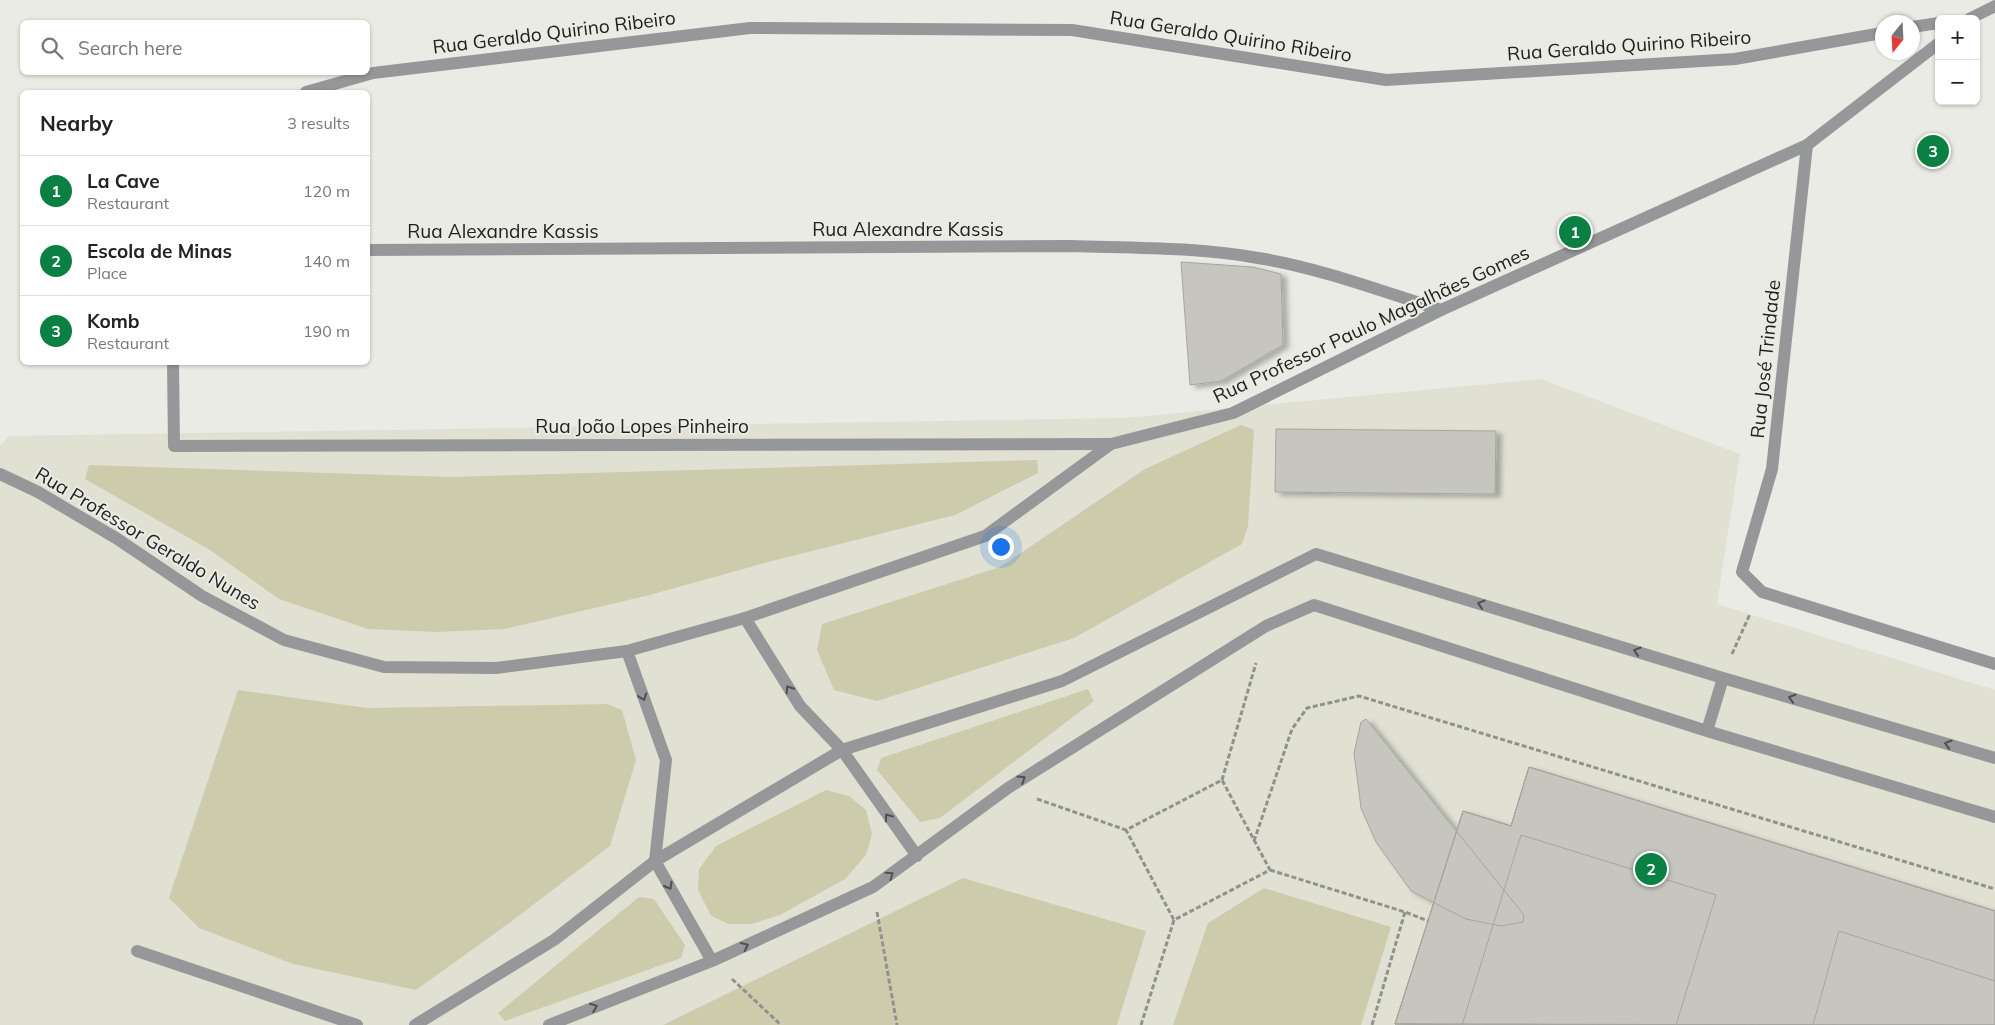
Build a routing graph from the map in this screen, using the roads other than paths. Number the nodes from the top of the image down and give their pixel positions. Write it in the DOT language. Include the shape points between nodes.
graph roads {
  1 [pos="1995,6"];
  2 [pos="1974,15"];
  3 [pos="1935,24"];
  4 [pos="1920,26"];
  5 [pos="1875,34"];
  6 [pos="1935,45"];
  7 [pos="370,74"];
  8 [pos="365,75"];
  9 [pos="313,90"];
  10 [pos="1807,145"];
  11 [pos="370,250"];
  12 [pos="1441,310"];
  13 [pos="173,365"];
  14 [pos="1111,444"];
  15 [pos="0,474"];
  16 [pos="745,618"];
  17 [pos="627,651"];
  18 [pos="1995,664"];
  19 [pos="1722,678"];
  20 [pos="1706,731"];
  21 [pos="842,750"];
  22 [pos="1995,758"];
  23 [pos="1995,817"];
  24 [pos="916,856"];
  25 [pos="655,861"];
  26 [pos="137,951"];
  27 [pos="712,961"];
  28 [pos="357,1025"];
  29 [pos="415,1025"];
  30 [pos="549,1025"];
  1 -- 2 [label="street"];
  3 -- 4 [label="street"];
  5 -- 7 [label="street, Rua Geraldo Quirino Ribeiro" via="1735,59 1386,80 1072,30 750,28"];
  6 -- 10 [label="street, Rua Professor Paulo Magalhães Gomes"];
  8 -- 9 [label="street, Rua Geraldo Quirino Ribeiro"];
  10 -- 12 [label="street, Rua Professor Paulo Magalhães Gomes"];
  10 -- 18 [label="street, Rua José Trindade" via="1772,469 1742,572 1762,592"];
  11 -- 12 [label="street, Rua Alexandre Kassis" via="1071,246 1179,249 1258,258 1327,273"];
  12 -- 14 [label="street, Rua Professor Paulo Magalhães Gomes" via="1233,413"];
  13 -- 14 [label="street, Rua João Lopes Pinheiro" via="174,446"];
  14 -- 16 [label="street, Rua Professor Paulo Magalhães Gomes" via="985,536"];
  15 -- 17 [label="street, Rua Professor Geraldo Nunes" via="38,492 116,538 202,596 284,640 384,667 496,668"];
  16 -- 17 [label="street, Rua Professor Geraldo Nunes"];
  21 -- 16 [label="street, one-way" via="800,706"];
  17 -- 25 [label="street, one-way" via="666,760"];
  19 -- 20 [label="street"];
  19 -- 21 [label="street, one-way" via="1316,554 1062,681"];
  22 -- 19 [label="street, one-way"];
  20 -- 23 [label="street"];
  24 -- 20 [label="street, one-way" via="1008,788 1266,626 1314,605"];
  24 -- 21 [label="street, one-way"];
  21 -- 25 [label="street"];
  27 -- 24 [label="street, one-way" via="873,887"];
  25 -- 27 [label="street, one-way"];
  25 -- 29 [label="street" via="554,940"];
  26 -- 28 [label="street"];
  30 -- 27 [label="street, one-way"];
}
